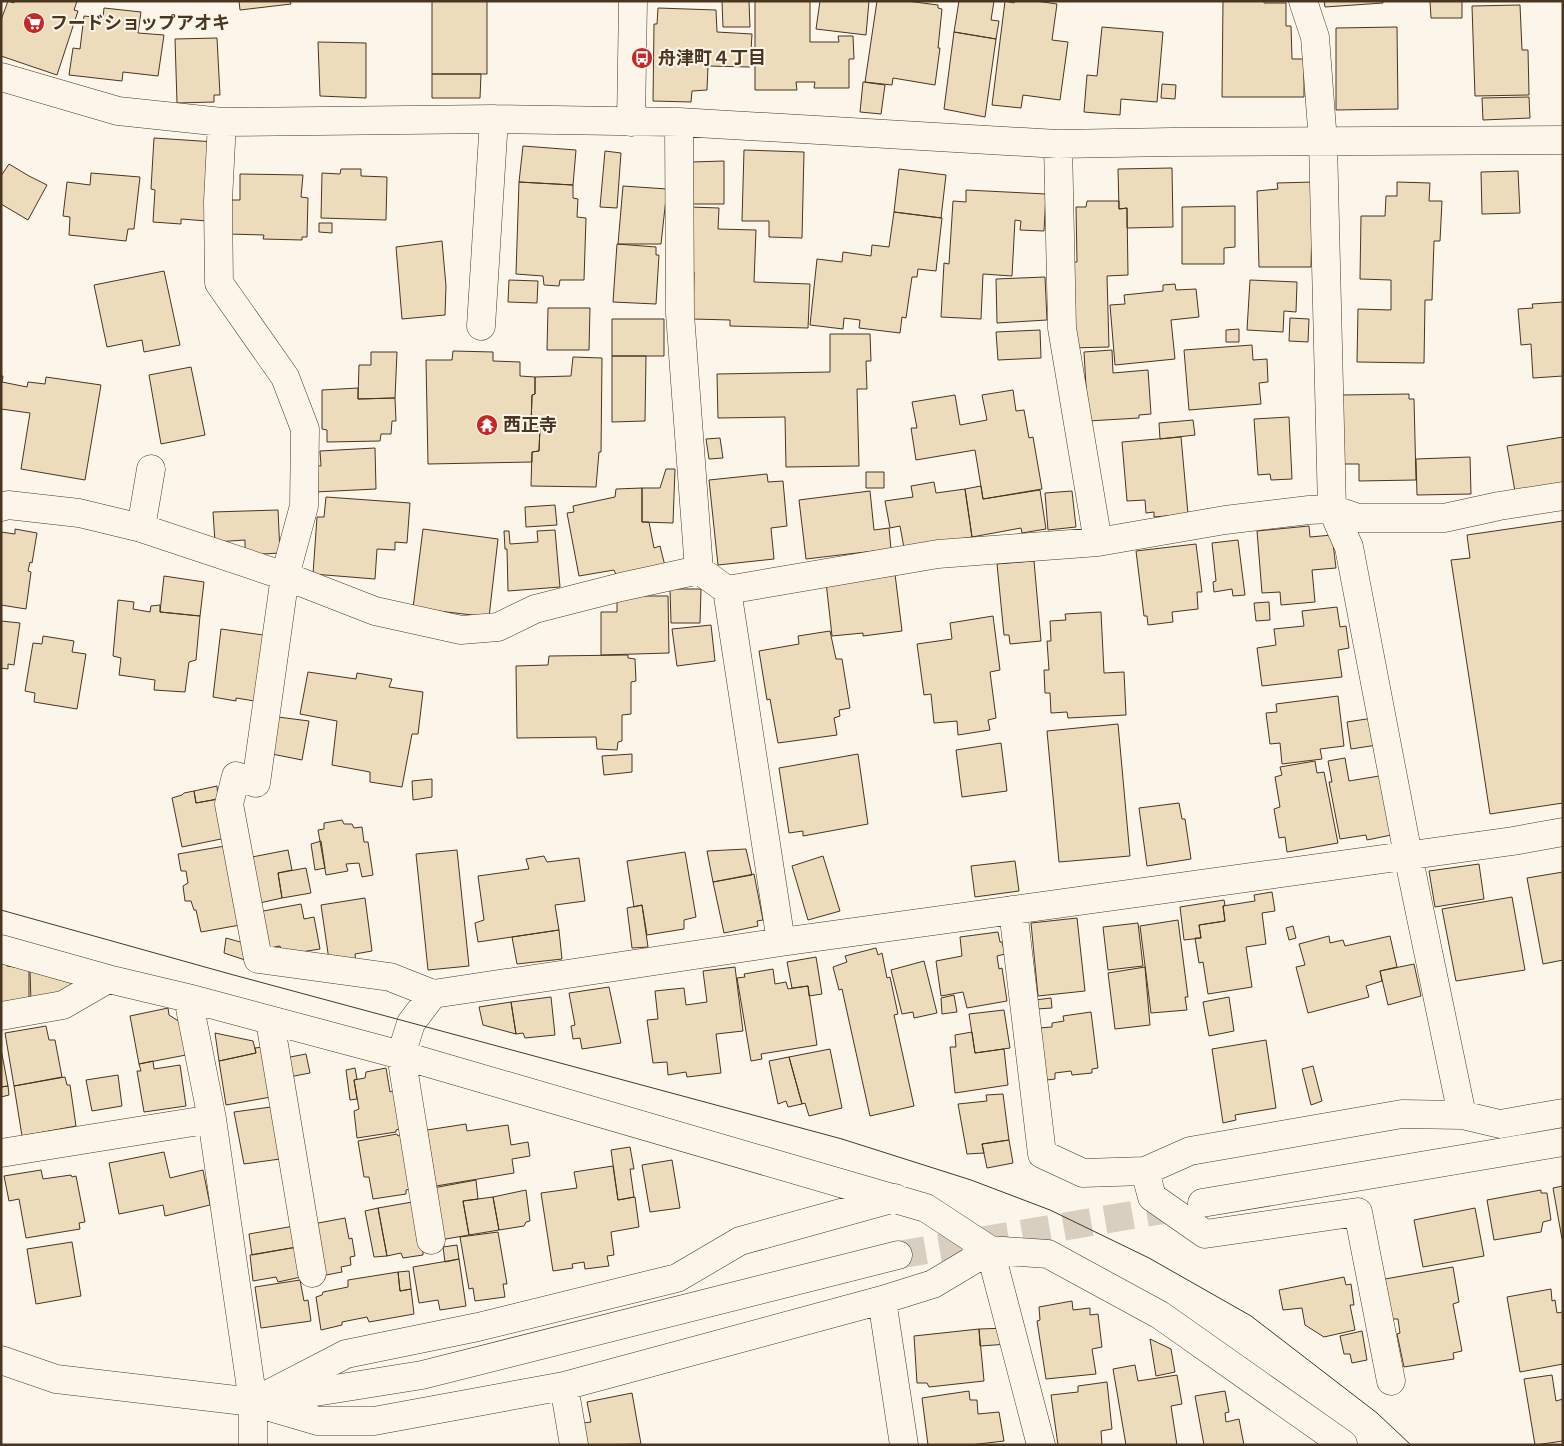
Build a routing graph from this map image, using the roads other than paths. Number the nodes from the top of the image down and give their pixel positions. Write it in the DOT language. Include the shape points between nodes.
graph roads {
  1 [pos="633,1"];
  2 [pos="1303,1"];
  3 [pos="2,81"];
  4 [pos="494,119"];
  5 [pos="222,122"];
  6 [pos="632,122"];
  7 [pos="679,122"];
  8 [pos="1563,140"];
  9 [pos="1323,142"];
  10 [pos="1058,144"];
  11 [pos="481,326"];
  12 [pos="151,469"];
  13 [pos="1563,496"];
  14 [pos="1,507"];
  15 [pos="1332,509"];
  16 [pos="141,528"];
  17 [pos="1098,542"];
  18 [pos="699,570"];
  19 [pos="286,576"];
  20 [pos="727,590"];
  21 [pos="1563,832"];
  22 [pos="1408,855"];
  23 [pos="1013,910"];
  24 [pos="781,942"];
  25 [pos="1,948"];
  26 [pos="108,980"];
  27 [pos="433,994"];
  28 [pos="188,998"];
  29 [pos="1,1016"];
  30 [pos="270,1021"];
  31 [pos="401,1055"];
  32 [pos="1563,1113"];
  33 [pos="1462,1115"];
  34 [pos="212,1119"];
  35 [pos="1563,1142"];
  36 [pos="1,1153"];
  37 [pos="1145,1170"];
  38 [pos="895,1198"];
  39 [pos="1202,1203"];
  40 [pos="431,1240"];
  41 [pos="990,1250"];
  42 [pos="898,1255"];
  43 [pos="312,1273"];
  44 [pos="882,1300"];
  45 [pos="1,1360"];
  46 [pos="1390,1381"];
  47 [pos="564,1386"];
  48 [pos="253,1402"];
  49 [pos="1342,1444"];
  50 [pos="253,1445"];
  51 [pos="574,1445"];
  52 [pos="904,1445"];
  53 [pos="1041,1445"];
  1 -- 6 [label="street"];
  2 -- 9 [label="street" via="1315,37"];
  3 -- 5 [label="street" via="118,111"];
  4 -- 5 [label="street"];
  4 -- 6 [label="street"];
  4 -- 11 [label="street"];
  5 -- 19 [label="street" via="218,201 219,283 285,377 306,429 304,506"];
  6 -- 7 [label="street"];
  7 -- 10 [label="street"];
  7 -- 18 [label="street" via="680,314"];
  8 -- 9 [label="street"];
  9 -- 10 [label="street"];
  9 -- 15 [label="street"];
  10 -- 17 [label="street" via="1062,328"];
  12 -- 16 [label="street"];
  13 -- 15 [label="street" via="1444,518 1358,518"];
  14 -- 16 [label="street" via="8,505 79,513"];
  15 -- 17 [label="street" via="1225,520"];
  15 -- 22 [label="street" via="1349,547"];
  16 -- 19 [label="street"];
  17 -- 20 [label="street" via="938,554"];
  18 -- 19 [label="street" via="535,609 498,627 461,630 374,611"];
  18 -- 20 [label="street"];
  19 -- 27 [label="street" via="256,783 236,776 229,804 258,959 390,977"];
  20 -- 24 [label="street"];
  21 -- 22 [label="street"];
  22 -- 23 [label="street"];
  22 -- 33 [label="street"];
  23 -- 24 [label="street"];
  23 -- 37 [label="street" via="1042,1154 1083,1173"];
  24 -- 27 [label="street"];
  25 -- 26 [label="street"];
  26 -- 28 [label="street"];
  26 -- 29 [label="street" via="62,1005"];
  27 -- 31 [label="street" via="412,1023"];
  28 -- 30 [label="street"];
  28 -- 34 [label="street"];
  30 -- 31 [label="street"];
  30 -- 43 [label="street"];
  31 -- 38 [label="street"];
  31 -- 40 [label="street"];
  32 -- 33 [label="street" via="1500,1124"];
  33 -- 37 [label="street" via="1402,1114 1190,1151"];
  34 -- 36 [label="street"];
  34 -- 48 [label="street"];
  35 -- 39 [label="street"];
  37 -- 46 [label="street" via="1152,1197 1204,1234 1358,1212"];
  38 -- 41 [label="street" via="926,1208"];
  38 -- 48 [label="street" via="740,1241 677,1278 478,1327 346,1354"];
  41 -- 44 [label="street" via="933,1284"];
  41 -- 49 [label="street" via="1048,1254 1151,1310"];
  41 -- 53 [label="street"];
  42 -- 48 [label="street" via="422,1375"];
  44 -- 47 [label="street"];
  44 -- 52 [label="street"];
  45 -- 48 [label="street" via="56,1380"];
  47 -- 48 [label="street" via="374,1421 318,1422"];
  47 -- 51 [label="street"];
  48 -- 50 [label="street"];
}
